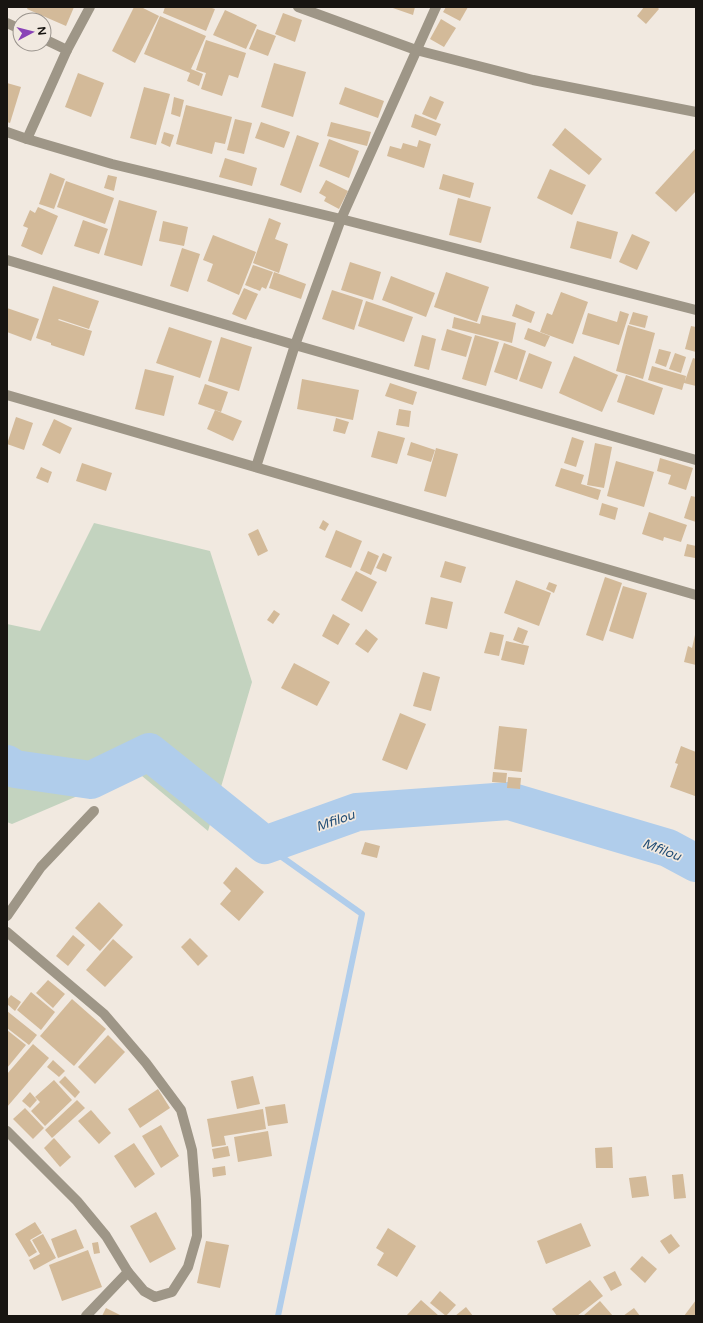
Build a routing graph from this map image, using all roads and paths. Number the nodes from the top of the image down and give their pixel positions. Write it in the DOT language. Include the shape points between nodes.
graph roads {
  1 [pos="90,7"];
  2 [pos="298,7"];
  3 [pos="436,7"];
  4 [pos="52,43"];
  5 [pos="67,50"];
  6 [pos="416,50"];
  7 [pos="696,112"];
  8 [pos="7,132"];
  9 [pos="27,139"];
  10 [pos="342,219"];
  11 [pos="7,260"];
  12 [pos="696,310"];
  13 [pos="295,345"];
  14 [pos="7,395"];
  15 [pos="696,460"];
  16 [pos="256,467"];
  17 [pos="696,595"];
  18 [pos="94,811"];
  19 [pos="7,916"];
  20 [pos="7,932"];
  21 [pos="7,1131"];
  22 [pos="128,1272"];
  23 [pos="86,1316"];
  1 -- 5 [label="street"];
  2 -- 6 [label="street"];
  3 -- 6 [label="street"];
  4 -- 5 [label="street"];
  5 -- 9 [label="street"];
  6 -- 7 [label="street" via="533,80"];
  6 -- 10 [label="street"];
  8 -- 9 [label="street"];
  9 -- 10 [label="street" via="112,164"];
  10 -- 12 [label="street"];
  10 -- 13 [label="street"];
  11 -- 13 [label="street"];
  13 -- 15 [label="street"];
  13 -- 16 [label="street"];
  14 -- 16 [label="street"];
  16 -- 17 [label="street"];
  18 -- 19 [label="street" via="41,867"];
  20 -- 22 [label="street" via="104,1014 146,1063 181,1110 192,1150 196,1200 197,1236 188,1267 172,1292 155,1297 144,1291"];
  21 -- 22 [label="street" via="77,1201 106,1236"];
  22 -- 23 [label="street"];
}
